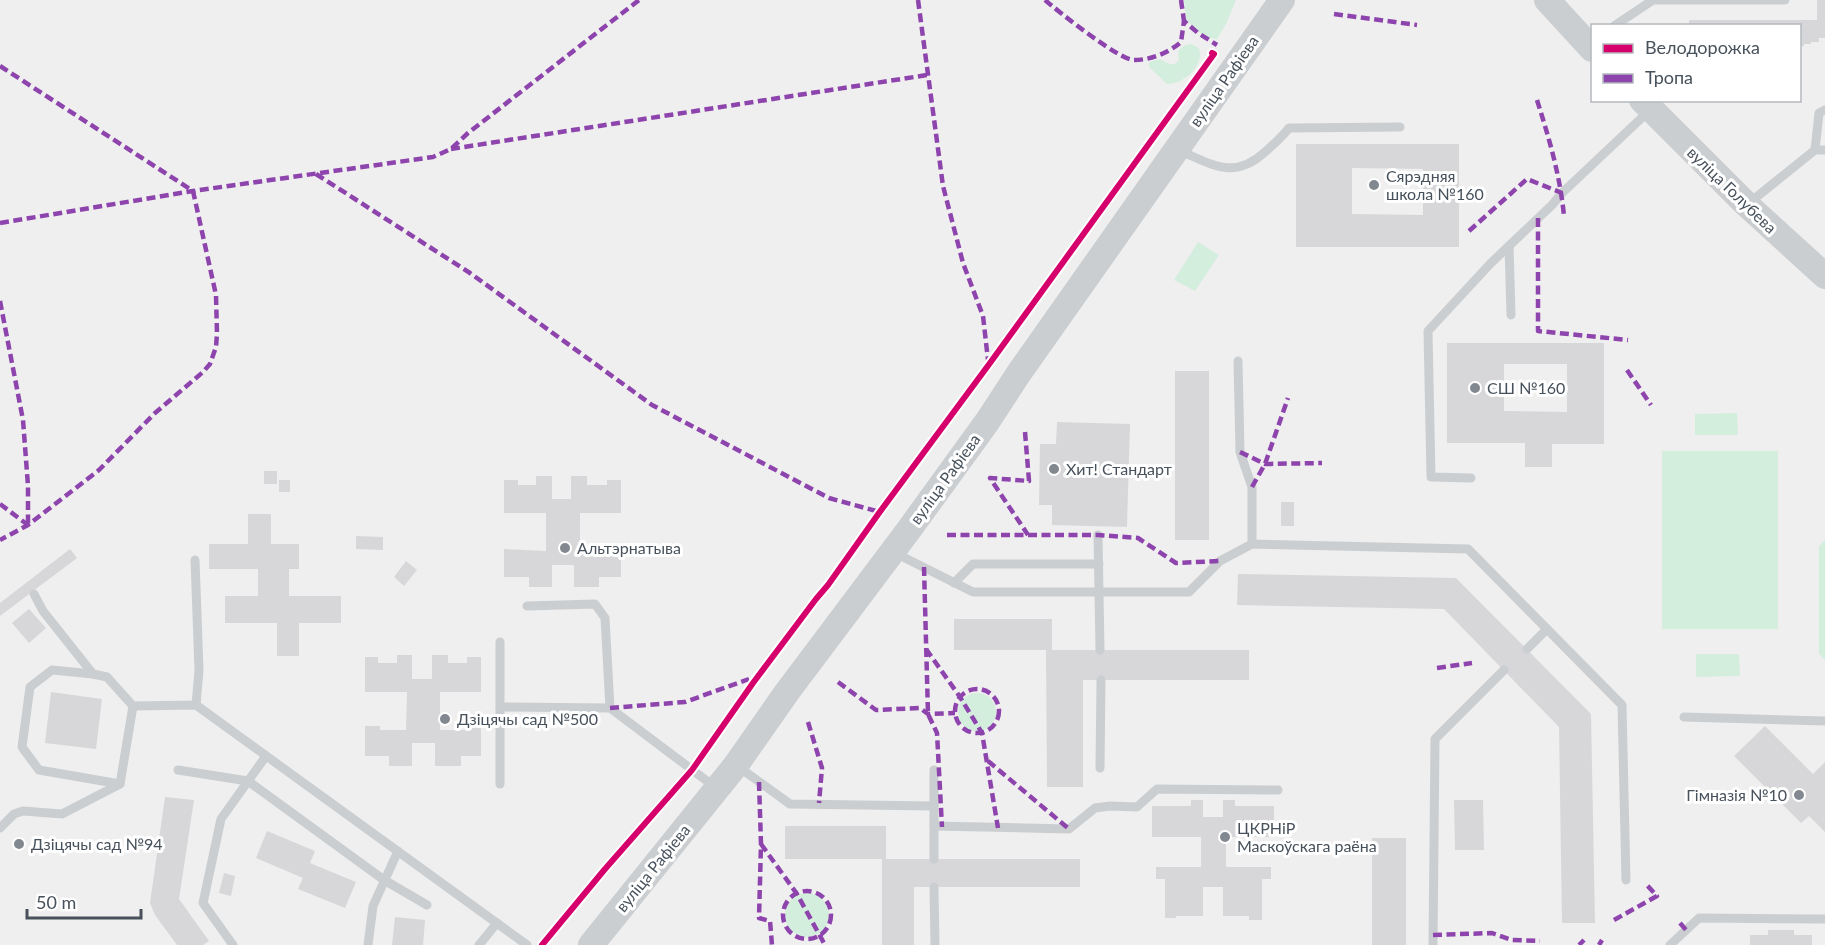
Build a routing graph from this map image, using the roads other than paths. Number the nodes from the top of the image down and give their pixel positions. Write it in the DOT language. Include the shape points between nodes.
graph roads {
  1 [pos="1281,0"];
  2 [pos="1538,0"];
  3 [pos="1653,0"];
  4 [pos="1785,0"];
  5 [pos="1555,9"];
  6 [pos="1617,24"];
  7 [pos="1590,43"];
  8 [pos="1646,105"];
  9 [pos="1825,110"];
  10 [pos="1400,127"];
  11 [pos="1176,149"];
  12 [pos="1820,150"];
  13 [pos="1747,205"];
  14 [pos="1509,246"];
  15 [pos="1825,276"];
  16 [pos="1510,315"];
  17 [pos="1238,361"];
  18 [pos="1472,478"];
  19 [pos="1098,536"];
  20 [pos="1252,544"];
  21 [pos="892,552"];
  22 [pos="195,560"];
  23 [pos="1099,564"];
  24 [pos="954,583"];
  25 [pos="1099,592"];
  26 [pos="34,594"];
  27 [pos="527,606"];
  28 [pos="1547,629"];
  29 [pos="500,642"];
  30 [pos="1527,649"];
  31 [pos="1100,650"];
  32 [pos="1504,670"];
  33 [pos="93,674"];
  34 [pos="1101,680"];
  35 [pos="196,705"];
  36 [pos="133,706"];
  37 [pos="500,707"];
  38 [pos="610,708"];
  39 [pos="1684,717"];
  40 [pos="1825,721"];
  41 [pos="266,756"];
  42 [pos="736,765"];
  43 [pos="1100,768"];
  44 [pos="178,770"];
  45 [pos="934,770"];
  46 [pos="248,781"];
  47 [pos="120,784"];
  48 [pos="500,784"];
  49 [pos="717,789"];
  50 [pos="1278,790"];
  51 [pos="934,806"];
  52 [pos="934,826"];
  53 [pos="0,828"];
  54 [pos="398,851"];
  55 [pos="934,859"];
  56 [pos="384,880"];
  57 [pos="1626,880"];
  58 [pos="934,887"];
  59 [pos="427,905"];
  60 [pos="1825,919"];
  61 [pos="498,923"];
  62 [pos="233,945"];
  63 [pos="368,945"];
  64 [pos="479,945"];
  65 [pos="527,945"];
  66 [pos="591,945"];
  67 [pos="935,945"];
  68 [pos="1433,945"];
  69 [pos="1670,945"];
  1 -- 11 [label="main road, вуліца Рафіева"];
  2 -- 5 [label="main road"];
  3 -- 4 [label="lane"];
  3 -- 6 [label="lane"];
  5 -- 7 [label="main road"];
  8 -- 13 [label="main road, вуліца Голубева"];
  8 -- 14 [label="lane"];
  9 -- 12 [label="lane" via="1817,118"];
  10 -- 11 [label="lane" via="1289,128 1253,163 1239,168 1213,165"];
  11 -- 21 [label="main road, вуліца Рафіева"];
  12 -- 13 [label="lane"];
  13 -- 15 [label="main road, вуліца Голубева"];
  14 -- 16 [label="lane"];
  14 -- 18 [label="lane" via="1428,331 1431,477"];
  17 -- 20 [label="lane" via="1240,452 1252,487"];
  19 -- 23 [label="lane"];
  20 -- 25 [label="lane" via="1220,561 1189,592"];
  20 -- 28 [label="lane" via="1468,549"];
  21 -- 24 [label="lane"];
  21 -- 42 [label="main road, вуліца Рафіева"];
  22 -- 35 [label="lane" via="199,670"];
  23 -- 24 [label="lane" via="973,564"];
  23 -- 25 [label="lane"];
  24 -- 25 [label="lane" via="973,592"];
  25 -- 31 [label="lane"];
  26 -- 33 [label="lane"];
  27 -- 38 [label="lane" via="595,604 600,609 605,618"];
  28 -- 30 [label="lane"];
  28 -- 57 [label="lane" via="1622,705"];
  29 -- 37 [label="lane"];
  32 -- 68 [label="lane" via="1435,739"];
  33 -- 36 [label="lane" via="107,677"];
  33 -- 47 [label="lane" via="52,670 30,687 22,747 39,770"];
  34 -- 43 [label="lane"];
  35 -- 36 [label="lane"];
  35 -- 41 [label="lane"];
  36 -- 47 [label="lane"];
  37 -- 38 [label="lane"];
  37 -- 48 [label="lane"];
  38 -- 49 [label="lane"];
  39 -- 40 [label="lane"];
  41 -- 46 [label="lane"];
  41 -- 54 [label="lane"];
  42 -- 49 [label="main road, вуліца Рафіева"];
  42 -- 51 [label="lane" via="789,804"];
  44 -- 46 [label="lane"];
  45 -- 51 [label="lane"];
  46 -- 56 [label="lane"];
  46 -- 62 [label="lane" via="220,819 203,903"];
  47 -- 53 [label="lane" via="62,814 14,814"];
  49 -- 66 [label="main road, вуліца Рафіева"];
  50 -- 52 [label="lane" via="1157,789 1137,807 1095,807 1069,830"];
  51 -- 52 [label="lane"];
  52 -- 55 [label="lane"];
  54 -- 56 [label="lane"];
  54 -- 61 [label="lane"];
  56 -- 59 [label="lane"];
  56 -- 63 [label="lane" via="373,906"];
  58 -- 67 [label="lane"];
  60 -- 69 [label="lane" via="1699,918"];
  61 -- 64 [label="lane"];
  61 -- 65 [label="lane"];
}
